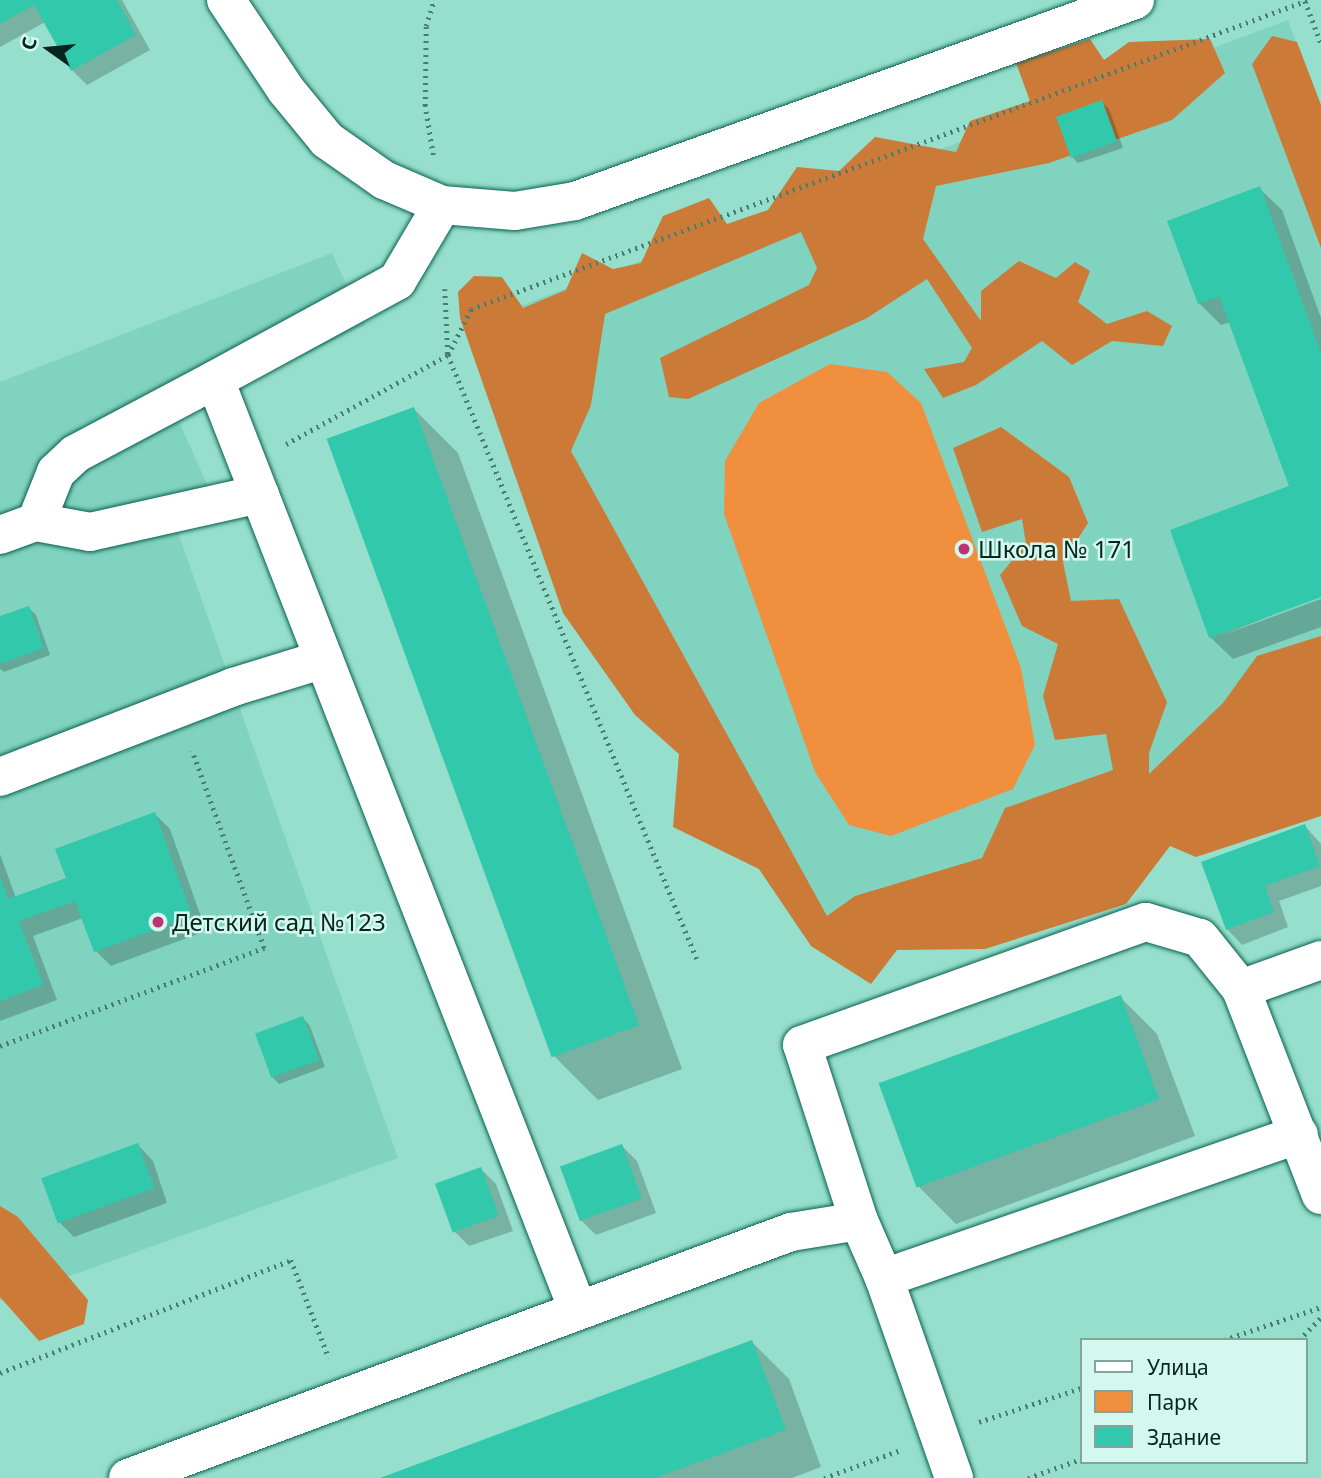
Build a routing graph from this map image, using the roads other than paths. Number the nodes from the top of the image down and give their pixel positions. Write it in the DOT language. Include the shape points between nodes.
graph roads {
  1 [pos="226,0"];
  2 [pos="1110,4"];
  3 [pos="442,205"];
  4 [pos="215,380"];
  5 [pos="254,479"];
  6 [pos="36,522"];
  7 [pos="0,535"];
  8 [pos="324,659"];
  9 [pos="0,777"];
  10 [pos="1321,960"];
  11 [pos="1241,989"];
  12 [pos="1298,1134"];
  13 [pos="1321,1195"];
  14 [pos="859,1221"];
  15 [pos="884,1278"];
  16 [pos="578,1310"];
  17 [pos="128,1478"];
  18 [pos="954,1478"];
  1 -- 3 [label="street" via="327,140 384,180"];
  2 -- 3 [label="street" via="575,201 515,211"];
  3 -- 4 [label="street" via="397,281"];
  4 -- 5 [label="street"];
  4 -- 6 [label="street" via="75,454 56,472"];
  5 -- 6 [label="street" via="90,532"];
  5 -- 8 [label="street"];
  6 -- 7 [label="street"];
  8 -- 9 [label="street" via="176,709"];
  8 -- 16 [label="street"];
  10 -- 11 [label="street"];
  11 -- 12 [label="street"];
  11 -- 14 [label="street" via="1200,938 1146,922 802,1045"];
  12 -- 13 [label="street"];
  12 -- 15 [label="street"];
  14 -- 15 [label="street"];
  14 -- 16 [label="street" via="791,1232"];
  15 -- 18 [label="street"];
  16 -- 17 [label="street"];
}
